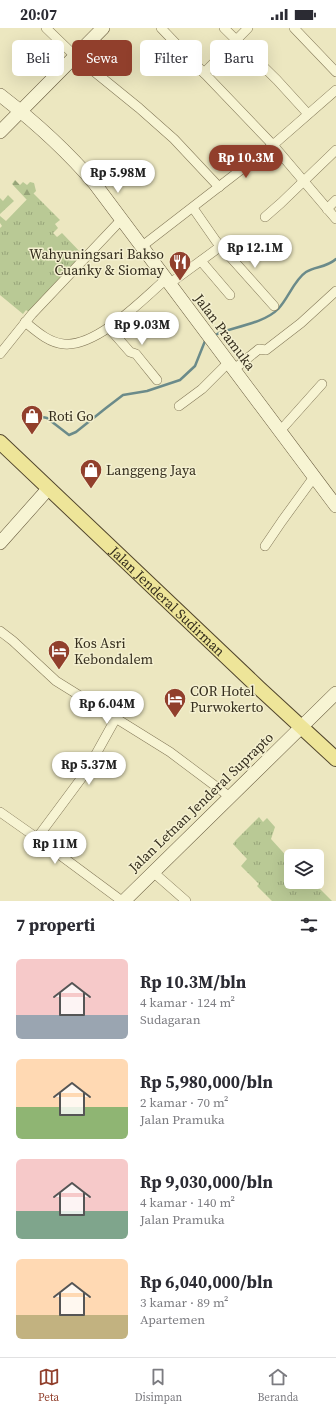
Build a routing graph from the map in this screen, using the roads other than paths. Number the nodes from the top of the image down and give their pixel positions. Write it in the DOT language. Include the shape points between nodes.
graph roads {
  1 [pos="46,28"];
  2 [pos="103,28"];
  3 [pos="161,28"];
  4 [pos="224,28"];
  5 [pos="248,28"];
  6 [pos="294,28"];
  7 [pos="91,40"];
  8 [pos="237,40"];
  9 [pos="72,53"];
  10 [pos="72,59"];
  11 [pos="210,67"];
  12 [pos="268,71"];
  13 [pos="336,72"];
  14 [pos="204,73"];
  15 [pos="100,76"];
  16 [pos="336,90"];
  17 [pos="0,96"];
  18 [pos="21,111"];
  19 [pos="308,114"];
  20 [pos="0,132"];
  21 [pos="273,145"];
  22 [pos="336,150"];
  23 [pos="303,181"];
  24 [pos="219,187"];
  25 [pos="336,200"];
  26 [pos="193,208"];
  27 [pos="327,209"];
  28 [pos="265,217"];
  29 [pos="336,219"];
  30 [pos="121,220"];
  31 [pos="221,246"];
  32 [pos="141,247"];
  33 [pos="201,261"];
  34 [pos="167,282"];
  35 [pos="336,291"];
  36 [pos="230,295"];
  37 [pos="274,306"];
  38 [pos="25,322"];
  39 [pos="109,328"];
  40 [pos="0,354"];
  41 [pos="231,366"];
  42 [pos="157,380"];
  43 [pos="322,384"];
  44 [pos="179,406"];
  45 [pos="280,431"];
  46 [pos="0,442"];
  47 [pos="314,477"];
  48 [pos="48,489"];
  49 [pos="336,506"];
  50 [pos="0,543"];
  51 [pos="265,546"];
  52 [pos="0,631"];
  53 [pos="336,693"];
  54 [pos="116,718"];
  55 [pos="301,726"];
  56 [pos="336,759"];
  57 [pos="230,797"];
  58 [pos="0,812"];
  59 [pos="37,838"];
  60 [pos="152,872"];
  61 [pos="123,901"];
  62 [pos="186,901"];
  1 -- 9 [label="street"];
  2 -- 7 [label="street"];
  3 -- 14 [label="street"];
  4 -- 8 [label="street"];
  5 -- 8 [label="street"];
  6 -- 13 [label="street"];
  10 -- 18 [label="street"];
  11 -- 14 [label="street"];
  12 -- 19 [label="street"];
  14 -- 21 [label="street"];
  15 -- 24 [label="street" via="174,139"];
  16 -- 19 [label="street"];
  17 -- 18 [label="street, Jalan Pramuka"];
  18 -- 20 [label="street"];
  18 -- 30 [label="street, Jalan Pramuka" via="76,162"];
  19 -- 21 [label="street"];
  21 -- 23 [label="street"];
  21 -- 24 [label="street"];
  22 -- 23 [label="street"];
  23 -- 27 [label="street"];
  23 -- 28 [label="street"];
  24 -- 26 [label="street"];
  25 -- 27 [label="street"];
  26 -- 31 [label="street"];
  26 -- 32 [label="street"];
  27 -- 29 [label="street"];
  30 -- 32 [label="street, Jalan Pramuka"];
  30 -- 38 [label="street"];
  31 -- 33 [label="street"];
  31 -- 37 [label="street"];
  32 -- 34 [label="street, Jalan Pramuka"];
  33 -- 34 [label="street"];
  33 -- 36 [label="street"];
  34 -- 39 [label="street"];
  34 -- 41 [label="street, Jalan Pramuka"];
  35 -- 41 [label="street" via="266,350 258,349"];
  38 -- 39 [label="street" via="50,340 64,344 80,342"];
  38 -- 40 [label="street"];
  39 -- 42 [label="street" via="130,352 136,354"];
  41 -- 44 [label="street"];
  41 -- 45 [label="street, Jalan Pramuka"];
  43 -- 45 [label="street"];
  45 -- 47 [label="street, Jalan Pramuka"];
  46 -- 48 [label="main road, Jalan Jenderal Sudirman"];
  47 -- 49 [label="street, Jalan Pramuka"];
  47 -- 51 [label="street"];
  48 -- 50 [label="street"];
  48 -- 55 [label="main road, Jalan Jenderal Sudirman"];
  52 -- 54 [label="street" via="56,681"];
  53 -- 55 [label="street, Jalan Letnan Jenderal Suprapto"];
  54 -- 57 [label="street" via="170,752"];
  54 -- 59 [label="street" via="86,772"];
  55 -- 56 [label="main road, Jalan Jenderal Sudirman"];
  55 -- 57 [label="street, Jalan Letnan Jenderal Suprapto"];
  57 -- 60 [label="street, Jalan Letnan Jenderal Suprapto"];
  58 -- 59 [label="street"];
  59 -- 61 [label="street"];
  60 -- 61 [label="street, Jalan Letnan Jenderal Suprapto"];
  60 -- 62 [label="street"];
}
